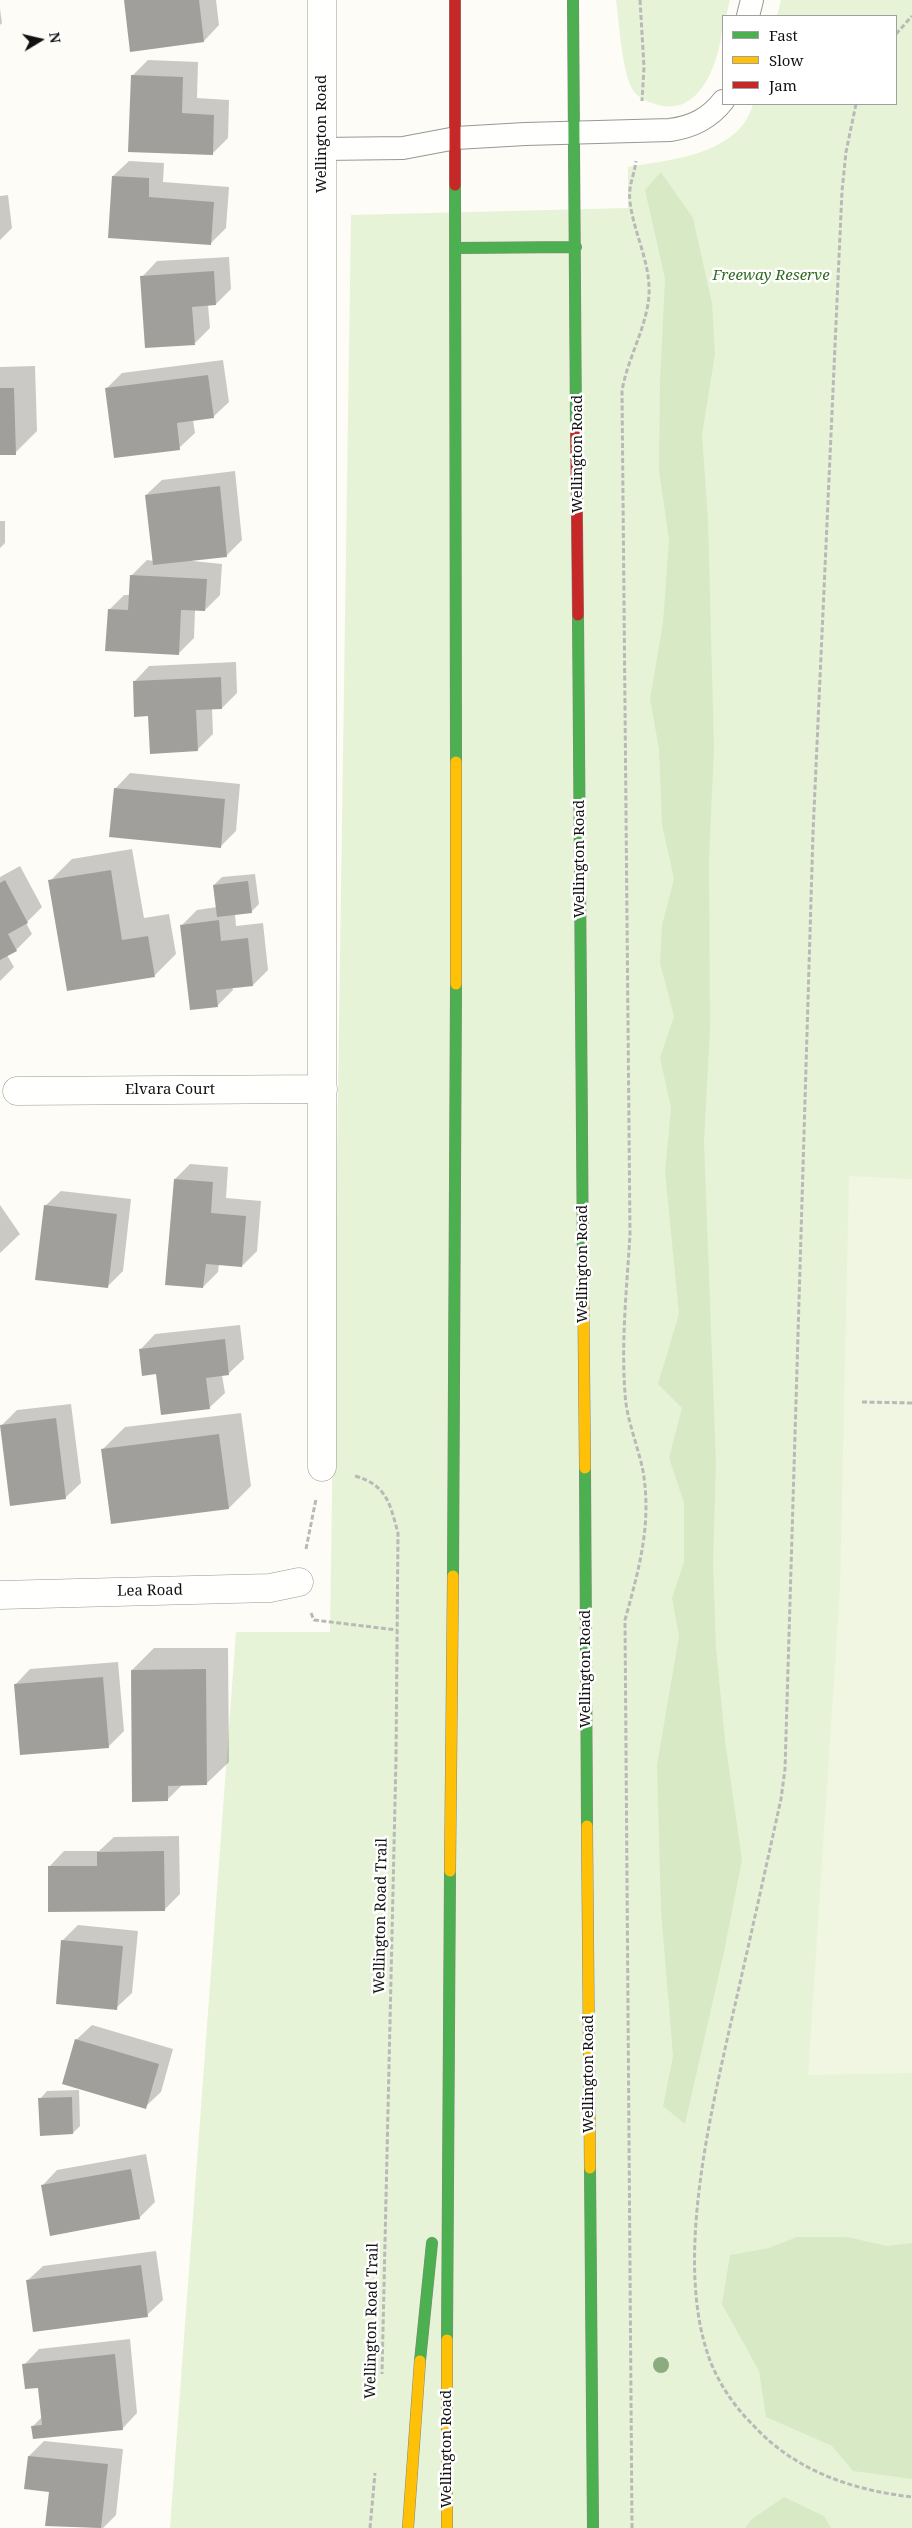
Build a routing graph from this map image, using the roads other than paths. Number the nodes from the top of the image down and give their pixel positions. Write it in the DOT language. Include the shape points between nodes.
graph roads {
  1 [pos="322,0"];
  2 [pos="455,0"];
  3 [pos="573,0"];
  4 [pos="752,0"];
  5 [pos="748,15"];
  6 [pos="722,102"];
  7 [pos="574,133"];
  8 [pos="456,138"];
  9 [pos="322,149"];
  10 [pos="576,247"];
  11 [pos="456,248"];
  12 [pos="323,1089"];
  13 [pos="17,1091"];
  14 [pos="322,1467"];
  15 [pos="299,1582"];
  16 [pos="0,1594"];
  17 [pos="448,2077"];
  18 [pos="436,2206"];
  19 [pos="433,2235"];
  20 [pos="408,2528"];
  21 [pos="447,2528"];
  22 [pos="593,2528"];
  1 -- 9 [label="street, Wellington Road"];
  2 -- 8 [label="highway, Wellington Road"];
  3 -- 7 [label="highway, Wellington Road"];
  4 -- 5 [label="lane"];
  6 -- 7 [label="lane" via="715,112 687,128"];
  7 -- 8 [label="lane"];
  7 -- 10 [label="highway, Wellington Road"];
  8 -- 9 [label="lane" via="403,148"];
  8 -- 11 [label="highway, Wellington Road"];
  9 -- 12 [label="street, Wellington Road"];
  10 -- 11 [label="highway"];
  10 -- 22 [label="highway, Wellington Road"];
  11 -- 17 [label="highway, Wellington Road" via="456,1309"];
  12 -- 13 [label="street, Elvara Court"];
  12 -- 14 [label="street, Wellington Road"];
  15 -- 16 [label="street, Lea Road" via="270,1588"];
  17 -- 18 [label="highway"];
  17 -- 21 [label="highway, Wellington Road"];
  19 -- 20 [label="highway" via="417,2393"];
}
